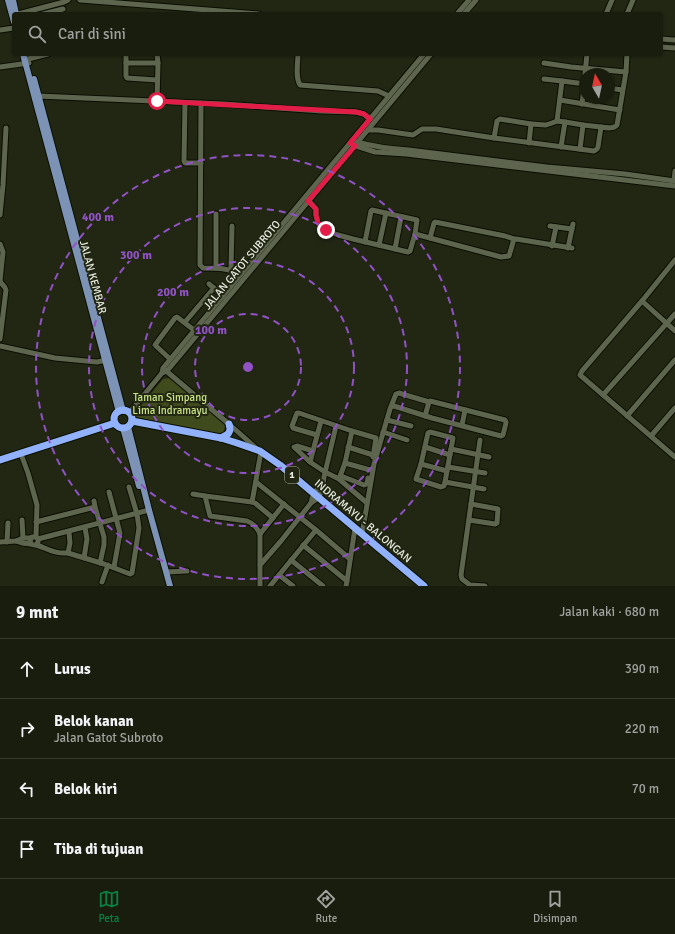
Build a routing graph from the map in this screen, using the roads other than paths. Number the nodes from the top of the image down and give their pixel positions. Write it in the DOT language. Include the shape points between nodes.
graph roads {
  1 [pos="8,0"];
  2 [pos="13,0"];
  3 [pos="68,0"];
  4 [pos="80,0"];
  5 [pos="469,0"];
  6 [pos="476,0"];
  7 [pos="612,0"];
  8 [pos="631,1"];
  9 [pos="63,9"];
  10 [pos="13,12"];
  11 [pos="14,12"];
  12 [pos="31,12"];
  13 [pos="51,12"];
  14 [pos="233,12"];
  15 [pos="459,12"];
  16 [pos="466,12"];
  17 [pos="607,12"];
  18 [pos="628,12"];
  19 [pos="12,28"];
  20 [pos="0,30"];
  21 [pos="663,39"];
  22 [pos="675,40"];
  23 [pos="663,47"];
  24 [pos="675,48"];
  25 [pos="39,56"];
  26 [pos="126,56"];
  27 [pos="158,56"];
  28 [pos="298,56"];
  29 [pos="422,56"];
  30 [pos="429,56"];
  31 [pos="587,56"];
  32 [pos="627,56"];
  33 [pos="28,59"];
  34 [pos="126,63"];
  35 [pos="158,63"];
  36 [pos="544,63"];
  37 [pos="0,67"];
  38 [pos="586,68"];
  39 [pos="579,69"];
  40 [pos="615,72"];
  41 [pos="626,72"];
  42 [pos="544,79"];
  43 [pos="157,80"];
  44 [pos="562,81"];
  45 [pos="579,83"];
  46 [pos="615,89"];
  47 [pos="622,90"];
  48 [pos="42,96"];
  49 [pos="389,96"];
  50 [pos="560,100"];
  51 [pos="157,101"];
  52 [pos="185,103"];
  53 [pos="201,103"];
  54 [pos="579,103"];
  55 [pos="582,104"];
  56 [pos="620,110"];
  57 [pos="370,119"];
  58 [pos="557,121"];
  59 [pos="565,122"];
  60 [pos="531,124"];
  61 [pos="583,125"];
  62 [pos="601,127"];
  63 [pos="6,128"];
  64 [pos="369,130"];
  65 [pos="494,138"];
  66 [pos="351,142"];
  67 [pos="529,143"];
  68 [pos="356,144"];
  69 [pos="561,147"];
  70 [pos="580,149"];
  71 [pos="201,163"];
  72 [pos="675,172"];
  73 [pos="675,183"];
  74 [pos="309,202"];
  75 [pos="386,213"];
  76 [pos="216,214"];
  77 [pos="0,215"];
  78 [pos="401,217"];
  79 [pos="232,226"];
  80 [pos="550,226"];
  81 [pos="556,227"];
  82 [pos="415,234"];
  83 [pos="430,238"];
  84 [pos="514,239"];
  85 [pos="365,242"];
  86 [pos="0,244"];
  87 [pos="379,245"];
  88 [pos="552,246"];
  89 [pos="265,249"];
  90 [pos="394,249"];
  91 [pos="260,255"];
  92 [pos="675,260"];
  93 [pos="216,268"];
  94 [pos="231,270"];
  95 [pos="241,274"];
  96 [pos="209,284"];
  97 [pos="214,288"];
  98 [pos="223,296"];
  99 [pos="642,301"];
  100 [pos="675,314"];
  101 [pos="185,322"];
  102 [pos="667,323"];
  103 [pos="194,330"];
  104 [pos="675,331"];
  105 [pos="0,339"];
  106 [pos="190,340"];
  107 [pos="0,346"];
  108 [pos="170,359"];
  109 [pos="675,360"];
  110 [pos="103,361"];
  111 [pos="164,371"];
  112 [pos="603,395"];
  113 [pos="429,402"];
  114 [pos="391,406"];
  115 [pos="675,408"];
  116 [pos="465,410"];
  117 [pos="124,412"];
  118 [pos="425,416"];
  119 [pos="627,416"];
  120 [pos="387,420"];
  121 [pos="321,421"];
  122 [pos="115,423"];
  123 [pos="229,424"];
  124 [pos="127,425"];
  125 [pos="462,425"];
  126 [pos="336,426"];
  127 [pos="411,426"];
  128 [pos="352,431"];
  129 [pos="383,432"];
  130 [pos="316,436"];
  131 [pos="651,436"];
  132 [pos="221,438"];
  133 [pos="407,440"];
  134 [pos="480,440"];
  135 [pos="348,447"];
  136 [pos="425,447"];
  137 [pos="313,451"];
  138 [pos="260,452"];
  139 [pos="451,452"];
  140 [pos="21,454"];
  141 [pos="373,455"];
  142 [pos="478,455"];
  143 [pos="489,457"];
  144 [pos="675,457"];
  145 [pos="0,460"];
  146 [pos="310,462"];
  147 [pos="344,463"];
  148 [pos="421,464"];
  149 [pos="448,469"];
  150 [pos="370,470"];
  151 [pos="325,472"];
  152 [pos="476,472"];
  153 [pos="485,473"];
  154 [pos="340,477"];
  155 [pos="256,482"];
  156 [pos="445,482"];
  157 [pos="129,487"];
  158 [pos="473,488"];
  159 [pos="484,489"];
  160 [pos="109,492"];
  161 [pos="193,494"];
  162 [pos="205,496"];
  163 [pos="316,496"];
  164 [pos="94,501"];
  165 [pos="252,502"];
  166 [pos="367,503"];
  167 [pos="284,504"];
  168 [pos="471,504"];
  169 [pos="95,507"];
  170 [pos="143,512"];
  171 [pos="300,517"];
  172 [pos="274,518"];
  173 [pos="116,519"];
  174 [pos="22,520"];
  175 [pos="469,520"];
  176 [pos="36,522"];
  177 [pos="8,523"];
  178 [pos="100,523"];
  179 [pos="84,528"];
  180 [pos="355,528"];
  181 [pos="316,530"];
  182 [pos="69,532"];
  183 [pos="260,534"];
  184 [pos="362,534"];
  185 [pos="23,538"];
  186 [pos="16,541"];
  187 [pos="34,541"];
  188 [pos="0,542"];
  189 [pos="7,542"];
  190 [pos="303,545"];
  191 [pos="68,553"];
  192 [pos="84,558"];
  193 [pos="350,559"];
  194 [pos="291,560"];
  195 [pos="100,563"];
  196 [pos="111,566"];
  197 [pos="260,566"];
  198 [pos="187,571"];
  199 [pos="166,572"];
  200 [pos="279,574"];
  201 [pos="102,582"];
  202 [pos="346,584"];
  203 [pos="470,585"];
  204 [pos="166,586"];
  205 [pos="170,586"];
  206 [pos="260,586"];
  207 [pos="270,586"];
  208 [pos="293,586"];
  209 [pos="323,586"];
  210 [pos="424,586"];
  211 [pos="485,586"];
  1 -- 10 [label="main road"];
  2 -- 11 [label="main road"];
  3 -- 12 [label="street"];
  4 -- 14 [label="street"];
  5 -- 15 [label="street"];
  6 -- 16 [label="street"];
  7 -- 17 [label="street"];
  8 -- 18 [label="street"];
  9 -- 13 [label="street"];
  19 -- 20 [label="street"];
  21 -- 22 [label="street"];
  23 -- 24 [label="street"];
  25 -- 33 [label="street"];
  26 -- 34 [label="street"];
  27 -- 35 [label="street"];
  28 -- 49 [label="street" via="300,85 378,92"];
  29 -- 49 [label="street, JALAN GATOT SUBROTO"];
  30 -- 64 [label="street, JALAN GATOT SUBROTO"];
  31 -- 38 [label="street"];
  32 -- 41 [label="street"];
  33 -- 37 [label="street"];
  33 -- 48 [label="main road, JALAN KEMBAR"];
  33 -- 110 [label="main road, JALAN KEMBAR"];
  34 -- 35 [label="street"];
  34 -- 43 [label="street" via="127,78"];
  35 -- 43 [label="street"];
  36 -- 39 [label="street"];
  40 -- 41 [label="street"];
  41 -- 47 [label="street"];
  42 -- 44 [label="street"];
  43 -- 51 [label="street"];
  44 -- 45 [label="street"];
  44 -- 50 [label="street"];
  46 -- 47 [label="street"];
  47 -- 56 [label="street"];
  48 -- 51 [label="street"];
  48 -- 110 [label="main road, JALAN KEMBAR"];
  49 -- 57 [label="street, JALAN GATOT SUBROTO"];
  50 -- 54 [label="street"];
  50 -- 58 [label="street"];
  51 -- 52 [label="street"];
  52 -- 53 [label="street"];
  52 -- 71 [label="street" via="184,161"];
  53 -- 57 [label="street" via="356,112"];
  53 -- 71 [label="street"];
  55 -- 56 [label="street"];
  56 -- 62 [label="street" via="616,127"];
  57 -- 66 [label="street, JALAN GATOT SUBROTO"];
  58 -- 59 [label="street"];
  58 -- 60 [label="street" via="546,125"];
  59 -- 61 [label="street"];
  59 -- 69 [label="street"];
  60 -- 65 [label="street" via="499,119 496,121"];
  60 -- 67 [label="street"];
  61 -- 62 [label="street"];
  61 -- 70 [label="street"];
  62 -- 70 [label="street" via="597,150"];
  63 -- 77 [label="street"];
  64 -- 65 [label="street" via="413,135 422,129 436,129"];
  64 -- 68 [label="street, JALAN GATOT SUBROTO"];
  65 -- 67 [label="street"];
  66 -- 68 [label="street"];
  66 -- 89 [label="street, JALAN GATOT SUBROTO"];
  67 -- 69 [label="street"];
  68 -- 73 [label="street" via="375,152"];
  68 -- 74 [label="street, JALAN GATOT SUBROTO"];
  69 -- 70 [label="street"];
  71 -- 93 [label="street" via="200,265 203,268"];
  72 -- 73 [label="street"];
  74 -- 85 [label="street" via="316,209 318,223 326,230"];
  74 -- 89 [label="street, JALAN GATOT SUBROTO"];
  75 -- 78 [label="street"];
  75 -- 85 [label="street" via="371,211"];
  75 -- 87 [label="street"];
  76 -- 93 [label="street"];
  78 -- 82 [label="street" via="416,220"];
  78 -- 90 [label="street"];
  79 -- 94 [label="street"];
  80 -- 81 [label="street"];
  81 -- 88 [label="street"];
  81 -- 88 [label="street" via="573,227 570,248"];
  82 -- 83 [label="street"];
  82 -- 90 [label="street" via="409,252"];
  83 -- 84 [label="street" via="436,222"];
  83 -- 84 [label="street" via="506,257 510,254"];
  84 -- 88 [label="street"];
  85 -- 87 [label="street"];
  86 -- 105 [label="street" via="4,252 0,281 6,290"];
  87 -- 90 [label="street"];
  89 -- 91 [label="street, JALAN GATOT SUBROTO"];
  91 -- 95 [label="street, JALAN GATOT SUBROTO"];
  91 -- 106 [label="street, JALAN GATOT SUBROTO"];
  92 -- 99 [label="street"];
  93 -- 94 [label="street"];
  94 -- 95 [label="street"];
  95 -- 98 [label="street, JALAN GATOT SUBROTO"];
  96 -- 97 [label="street"];
  97 -- 98 [label="street"];
  97 -- 101 [label="street"];
  98 -- 103 [label="street, JALAN GATOT SUBROTO"];
  99 -- 102 [label="street"];
  99 -- 112 [label="street" via="580,373"];
  100 -- 102 [label="street"];
  101 -- 103 [label="street"];
  101 -- 108 [label="street" via="174,318 155,344"];
  102 -- 104 [label="street"];
  102 -- 112 [label="street"];
  103 -- 106 [label="street, JALAN GATOT SUBROTO"];
  106 -- 108 [label="street, JALAN GATOT SUBROTO"];
  106 -- 111 [label="street, JALAN GATOT SUBROTO"];
  107 -- 110 [label="street" via="55,358"];
  108 -- 111 [label="street, JALAN GATOT SUBROTO"];
  109 -- 119 [label="street"];
  110 -- 117 [label="main road, JALAN KEMBAR"];
  111 -- 117 [label="street, JALAN GATOT SUBROTO"];
  111 -- 123 [label="street"];
  112 -- 119 [label="street"];
  113 -- 114 [label="street" via="397,393"];
  113 -- 116 [label="street"];
  113 -- 118 [label="street"];
  114 -- 118 [label="street"];
  114 -- 120 [label="street"];
  115 -- 131 [label="street"];
  116 -- 125 [label="street"];
  116 -- 125 [label="street" via="505,420 506,423 501,436"];
  117 -- 122 [label="highway" via="115,416"];
  117 -- 124 [label="highway" via="131,415"];
  118 -- 125 [label="street"];
  119 -- 131 [label="street"];
  120 -- 127 [label="street"];
  120 -- 129 [label="street"];
  121 -- 126 [label="street"];
  121 -- 130 [label="street"];
  121 -- 130 [label="street" via="296,414 292,426"];
  122 -- 124 [label="highway, 1" via="119,427"];
  122 -- 140 [label="highway"];
  123 -- 132 [label="highway" via="229,434"];
  123 -- 138 [label="street"];
  124 -- 132 [label="highway, INDRAMAYU - BALONGAN / 1"];
  124 -- 170 [label="main road"];
  126 -- 128 [label="street"];
  126 -- 151 [label="street"];
  128 -- 135 [label="street"];
  128 -- 141 [label="street" via="376,438"];
  129 -- 133 [label="street"];
  129 -- 166 [label="street"];
  130 -- 137 [label="street"];
  131 -- 144 [label="street"];
  132 -- 138 [label="highway, INDRAMAYU - BALONGAN / 1"];
  134 -- 142 [label="street"];
  135 -- 141 [label="street"];
  135 -- 147 [label="street"];
  136 -- 139 [label="street"];
  136 -- 139 [label="street" via="430,432 452,438"];
  136 -- 148 [label="street"];
  137 -- 146 [label="street"];
  137 -- 146 [label="street" via="294,447"];
  138 -- 155 [label="street"];
  138 -- 163 [label="highway, INDRAMAYU - BALONGAN / 1" via="280,465"];
  139 -- 142 [label="street"];
  139 -- 149 [label="street"];
  140 -- 145 [label="highway"];
  140 -- 176 [label="street" via="36,501"];
  141 -- 150 [label="street"];
  142 -- 143 [label="street"];
  142 -- 152 [label="street"];
  146 -- 151 [label="street"];
  147 -- 150 [label="street"];
  147 -- 154 [label="street"];
  148 -- 149 [label="street"];
  148 -- 156 [label="street" via="417,480 441,487"];
  149 -- 152 [label="street"];
  149 -- 156 [label="street"];
  150 -- 154 [label="street" via="366,485"];
  151 -- 154 [label="street"];
  151 -- 163 [label="street" via="323,489"];
  152 -- 153 [label="street"];
  152 -- 158 [label="street"];
  154 -- 166 [label="street"];
  155 -- 165 [label="street"];
  155 -- 167 [label="street"];
  156 -- 158 [label="street"];
  157 -- 170 [label="street"];
  158 -- 159 [label="street"];
  158 -- 168 [label="street"];
  160 -- 173 [label="street"];
  161 -- 162 [label="street"];
  162 -- 165 [label="street"];
  162 -- 183 [label="street" via="210,516 250,522"];
  163 -- 171 [label="street"];
  163 -- 180 [label="highway, INDRAMAYU - BALONGAN / 1"];
  164 -- 169 [label="street"];
  165 -- 172 [label="street"];
  166 -- 184 [label="street"];
  167 -- 171 [label="street"];
  167 -- 172 [label="street"];
  168 -- 175 [label="street"];
  168 -- 175 [label="street" via="498,509 497,523"];
  169 -- 176 [label="street"];
  169 -- 178 [label="street"];
  170 -- 173 [label="street"];
  170 -- 196 [label="street" via="132,573"];
  170 -- 199 [label="main road"];
  170 -- 204 [label="main road"];
  171 -- 181 [label="street"];
  171 -- 197 [label="street"];
  172 -- 183 [label="street"];
  173 -- 178 [label="street"];
  173 -- 196 [label="street" via="120,536"];
  174 -- 185 [label="street"];
  175 -- 203 [label="street" via="461,574 462,579"];
  176 -- 187 [label="street"];
  177 -- 189 [label="street"];
  178 -- 179 [label="street"];
  178 -- 195 [label="street" via="104,545"];
  179 -- 182 [label="street"];
  179 -- 192 [label="street"];
  180 -- 184 [label="highway, INDRAMAYU - BALONGAN / 1"];
  180 -- 193 [label="street"];
  181 -- 190 [label="street"];
  181 -- 193 [label="street"];
  182 -- 187 [label="street"];
  182 -- 191 [label="street"];
  183 -- 197 [label="street"];
  184 -- 210 [label="highway, INDRAMAYU - BALONGAN / 1"];
  185 -- 186 [label="street"];
  185 -- 187 [label="street"];
  186 -- 187 [label="street"];
  186 -- 189 [label="street"];
  187 -- 191 [label="street" via="54,552"];
  188 -- 189 [label="street"];
  190 -- 194 [label="street"];
  190 -- 202 [label="street"];
  191 -- 192 [label="street"];
  192 -- 195 [label="street"];
  193 -- 202 [label="street"];
  194 -- 200 [label="street"];
  194 -- 209 [label="street"];
  195 -- 196 [label="street"];
  196 -- 201 [label="street"];
  197 -- 206 [label="street"];
  198 -- 199 [label="street"];
  199 -- 205 [label="main road"];
  200 -- 207 [label="street"];
  200 -- 208 [label="street"];
  203 -- 211 [label="street"];
}
